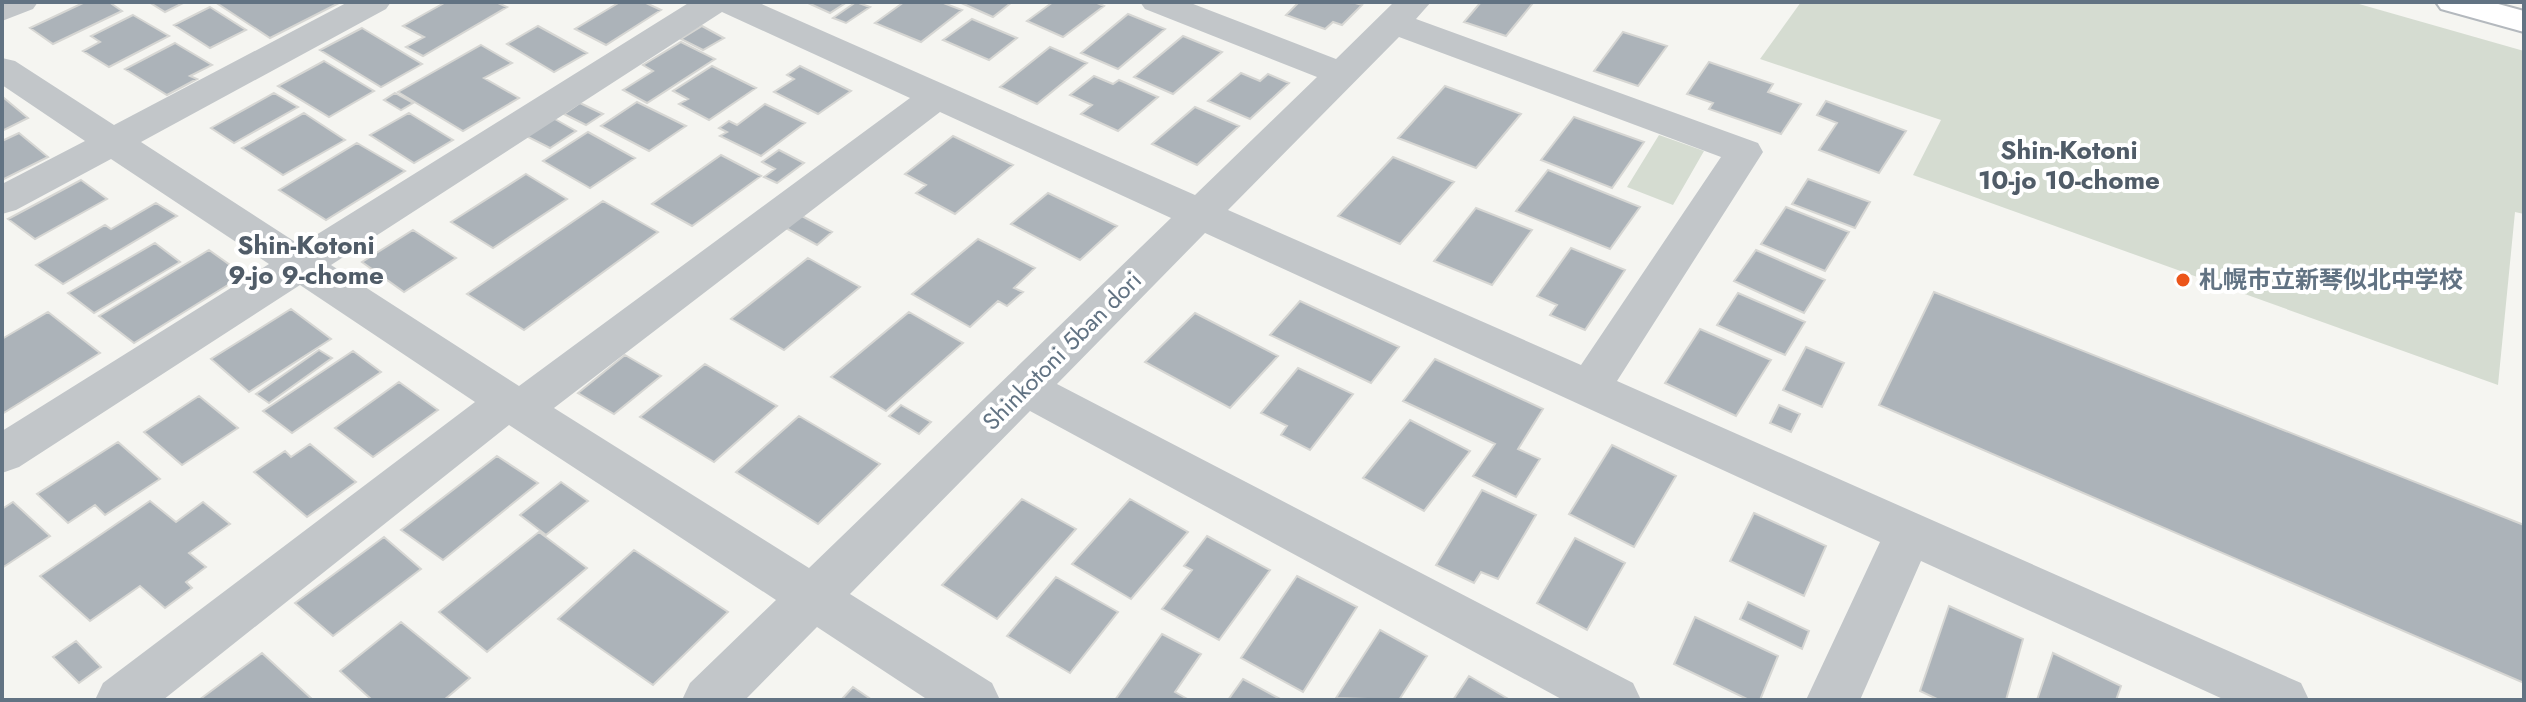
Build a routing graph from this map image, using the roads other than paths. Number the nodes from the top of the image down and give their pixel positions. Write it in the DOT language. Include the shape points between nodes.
graph roads {
  1 [pos="21,2"];
  2 [pos="374,2"];
  3 [pos="714,2"];
  4 [pos="728,2"];
  5 [pos="1157,2"];
  6 [pos="2453,2"];
  7 [pos="2,11"];
  8 [pos="1404,13"];
  9 [pos="2524,22"];
  10 [pos="2,69"];
  11 [pos="1342,74"];
  12 [pos="939,95"];
  13 [pos="110,142"];
  14 [pos="2,201"];
  15 [pos="1200,214"];
  16 [pos="300,264"];
  17 [pos="1025,388"];
  18 [pos="1589,389"];
  19 [pos="514,405"];
  20 [pos="2,454"];
  21 [pos="1909,532"];
  22 [pos="814,596"];
  23 [pos="122,700"];
  24 [pos="709,700"];
  25 [pos="973,700"];
  26 [pos="1614,700"];
  27 [pos="1833,700"];
  28 [pos="2282,700"];
  1 -- 7 [label="street"];
  2 -- 13 [label="street"];
  3 -- 16 [label="street"];
  4 -- 12 [label="street"];
  5 -- 11 [label="street"];
  6 -- 9 [label="street"];
  8 -- 11 [label="street, Shinkotoni 5ban dori"];
  8 -- 18 [label="street" via="1744,152"];
  10 -- 13 [label="street"];
  11 -- 15 [label="street, Shinkotoni 5ban dori"];
  12 -- 15 [label="street"];
  12 -- 19 [label="street"];
  13 -- 14 [label="street"];
  13 -- 16 [label="street"];
  15 -- 17 [label="street, Shinkotoni 5ban dori"];
  15 -- 18 [label="street"];
  16 -- 19 [label="street"];
  16 -- 20 [label="street"];
  17 -- 22 [label="street, Shinkotoni 5ban dori"];
  17 -- 26 [label="street"];
  18 -- 21 [label="street"];
  19 -- 22 [label="street"];
  19 -- 23 [label="street"];
  21 -- 27 [label="street"];
  21 -- 28 [label="street"];
  22 -- 24 [label="street, Shinkotoni 5ban dori"];
  22 -- 25 [label="street"];
}
